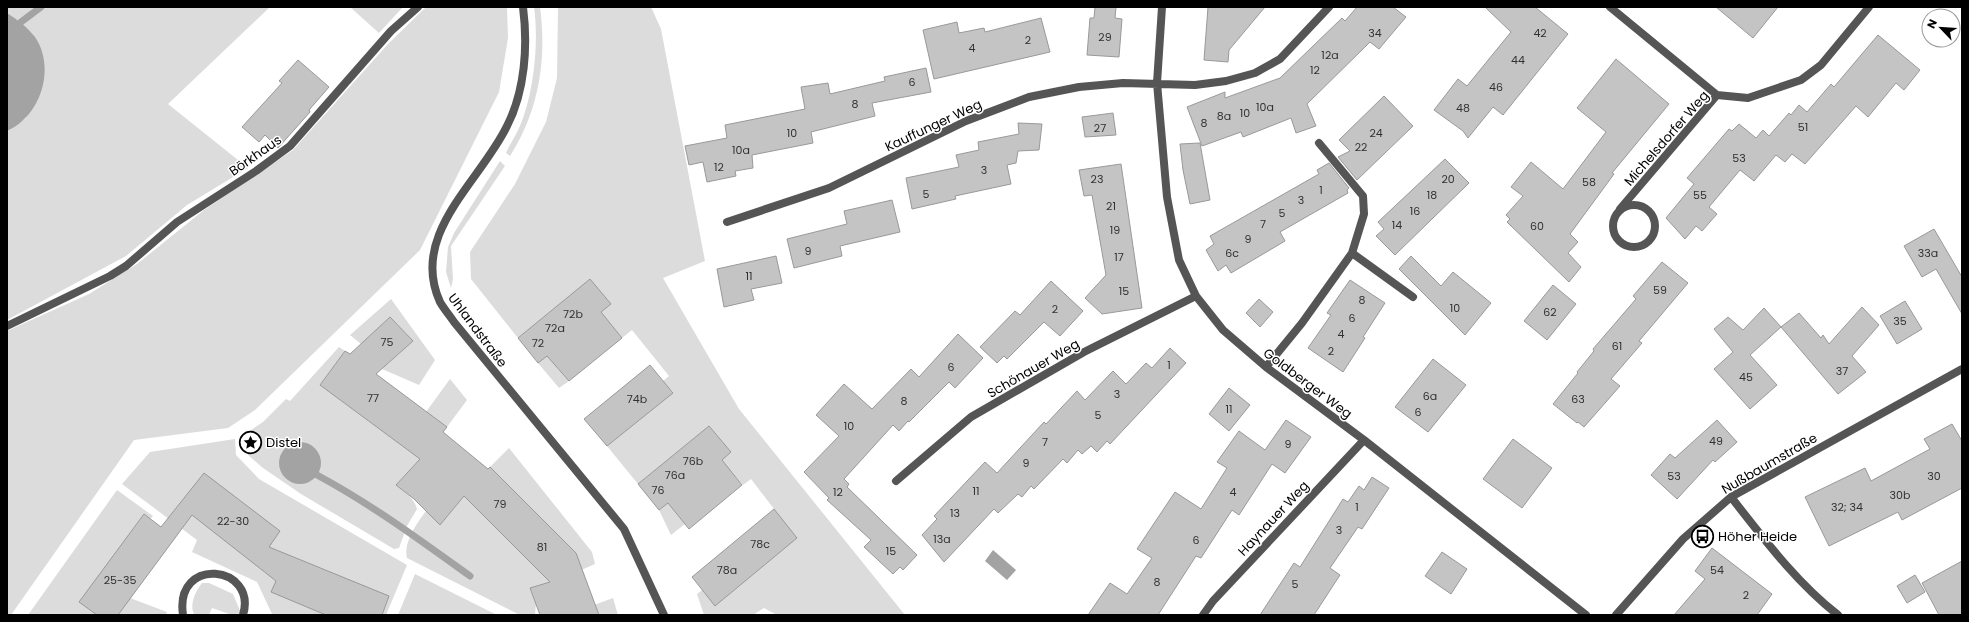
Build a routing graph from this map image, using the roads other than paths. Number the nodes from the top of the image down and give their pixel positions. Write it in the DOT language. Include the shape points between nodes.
graph roads {
  1 [pos="418,7"];
  2 [pos="523,7"];
  3 [pos="1162,7"];
  4 [pos="1329,7"];
  5 [pos="1610,7"];
  6 [pos="1869,7"];
  7 [pos="1158,83"];
  8 [pos="1717,95"];
  9 [pos="1319,144"];
  10 [pos="1620,209"];
  11 [pos="727,222"];
  12 [pos="1352,253"];
  13 [pos="1196,296"];
  14 [pos="1412,297"];
  15 [pos="7,326"];
  16 [pos="1266,367"];
  17 [pos="1962,369"];
  18 [pos="1364,440"];
  19 [pos="896,481"];
  20 [pos="1731,497"];
  21 [pos="183,615"];
  22 [pos="243,615"];
  23 [pos="664,615"];
  24 [pos="1203,615"];
  25 [pos="1586,615"];
  26 [pos="1616,615"];
  27 [pos="1838,615"];
  1 -- 15 [label="street, Börkhaus" via="391,31 290,146 176,222 126,266 81,292"];
  2 -- 23 [label="street, Uhlandstraße" via="525,50 516,106 493,152 444,221 433,252 434,285 441,303 454,322 624,530"];
  3 -- 7 [label="street, Goldberger Weg"];
  4 -- 7 [label="street" via="1280,59 1255,73 1226,81 1196,85"];
  5 -- 8 [label="street"];
  6 -- 8 [label="street, Michelsdorfer Weg" via="1822,65 1801,80 1748,98"];
  7 -- 11 [label="street, Kauffunger Weg" via="1079,87 1030,98 966,121 829,188"];
  7 -- 13 [label="street, Goldberger Weg" via="1167,197 1173,231 1179,260"];
  8 -- 10 [label="street, Michelsdorfer Weg"];
  9 -- 12 [label="street" via="1363,196 1364,214"];
  10 -- 10 [label="street" via="1616,214 1613,228 1618,240 1630,246 1643,245 1653,235 1653,216 1638,205"];
  12 -- 14 [label="street"];
  12 -- 16 [label="street" via="1302,323"];
  13 -- 16 [label="street, Goldberger Weg" via="1223,330"];
  13 -- 19 [label="street, Schönauer Weg" via="1084,352 971,418"];
  16 -- 18 [label="street, Goldberger Weg"];
  17 -- 20 [label="street, Nußbaumstraße"];
  18 -- 24 [label="street, Haynauer Weg" via="1213,601"];
  18 -- 25 [label="street, Goldberger Weg"];
  20 -- 26 [label="street, Nußbaumstraße" via="1683,539"];
  20 -- 27 [label="street" via="1781,562"];
  21 -- 22 [label="street" via="183,593 189,584 201,576 216,573 230,579 241,590 244,599"];
}
